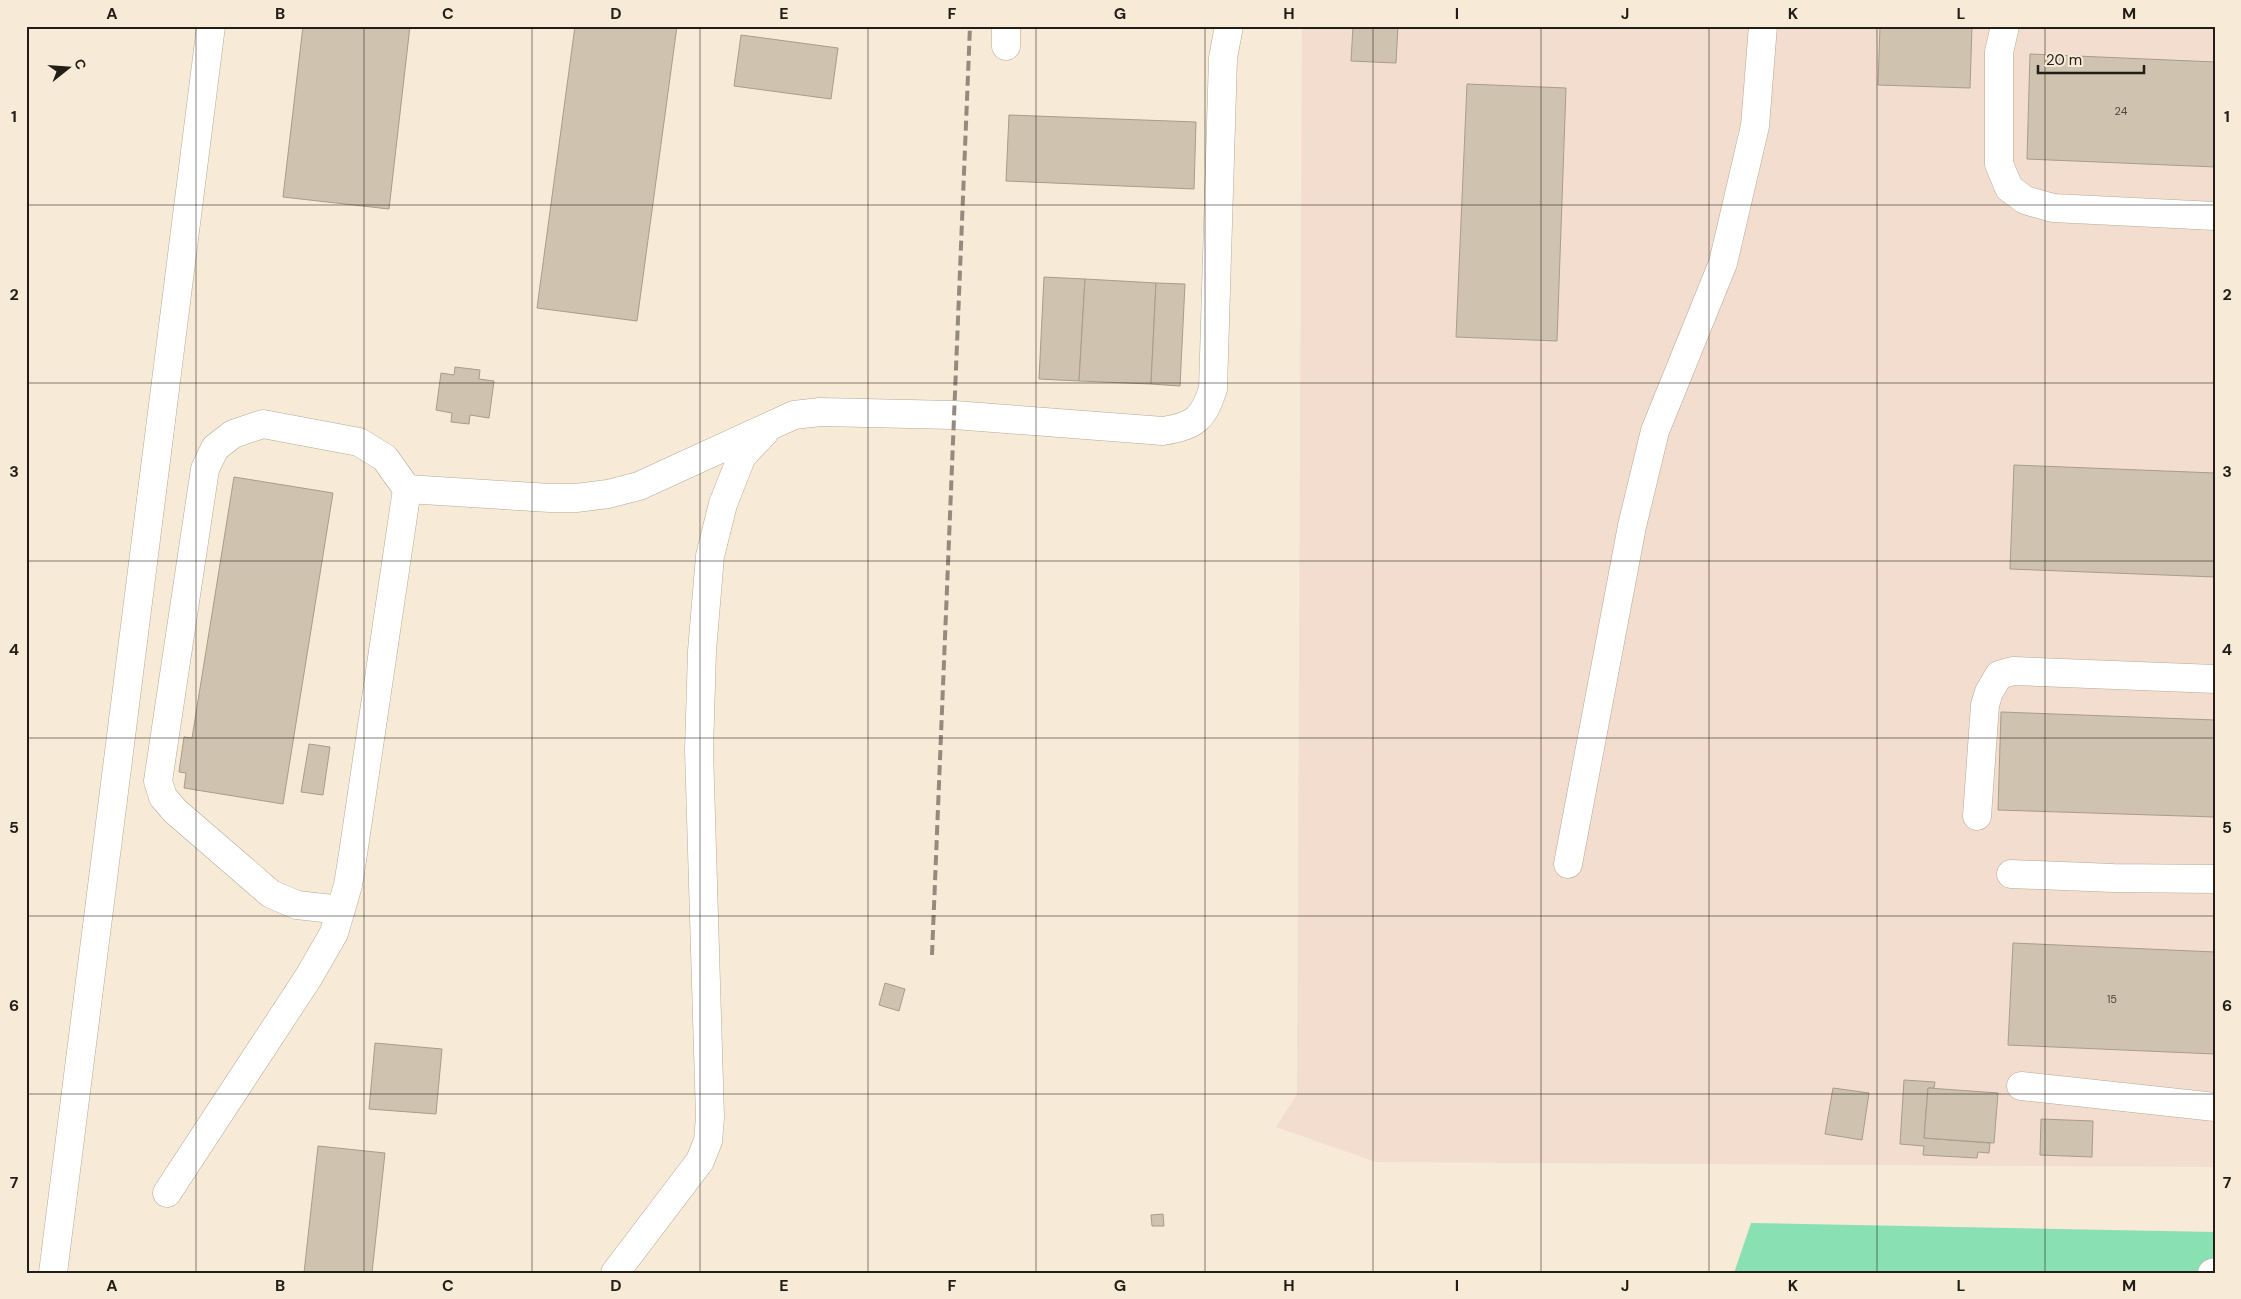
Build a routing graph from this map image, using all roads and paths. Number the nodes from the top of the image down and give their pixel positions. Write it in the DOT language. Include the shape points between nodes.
graph roads {
  1 [pos="211,26"];
  2 [pos="1229,26"];
  3 [pos="1763,26"];
  4 [pos="2006,26"];
  5 [pos="2215,216"];
  6 [pos="772,425"];
  7 [pos="406,489"];
  8 [pos="2215,679"];
  9 [pos="1978,816"];
  10 [pos="1568,864"];
  11 [pos="2011,874"];
  12 [pos="2215,879"];
  13 [pos="340,910"];
  14 [pos="2021,1086"];
  15 [pos="2215,1107"];
  16 [pos="167,1193"];
  17 [pos="53,1273"];
  18 [pos="615,1273"];
  1 -- 17 [label="lane"];
  2 -- 6 [label="lane" via="1223,58 1213,389 1206,409 1197,420 1181,428 1163,431 954,415 820,412 794,415"];
  3 -- 10 [label="lane" via="1755,126 1728,245 1655,431 1632,526"];
  4 -- 5 [label="lane" via="1999,52 1999,164 2009,188 2025,200 2053,208"];
  6 -- 7 [label="lane" via="639,486 608,494 550,498"];
  6 -- 18 [label="lane" via="742,456 723,504 710,556 702,651 699,750 710,1117 708,1141 700,1161"];
  7 -- 13 [label="lane" via="353,854"];
  7 -- 13 [label="lane" via="385,458 359,442 263,424 233,434 215,448 205,469 158,781 163,797 175,811 271,894 297,905"];
  8 -- 9 [label="lane" via="2013,671 1999,675 1985,705"];
  11 -- 12 [label="lane"];
  13 -- 16 [label="lane" via="334,933 308,978"];
  14 -- 15 [label="lane"];
}
